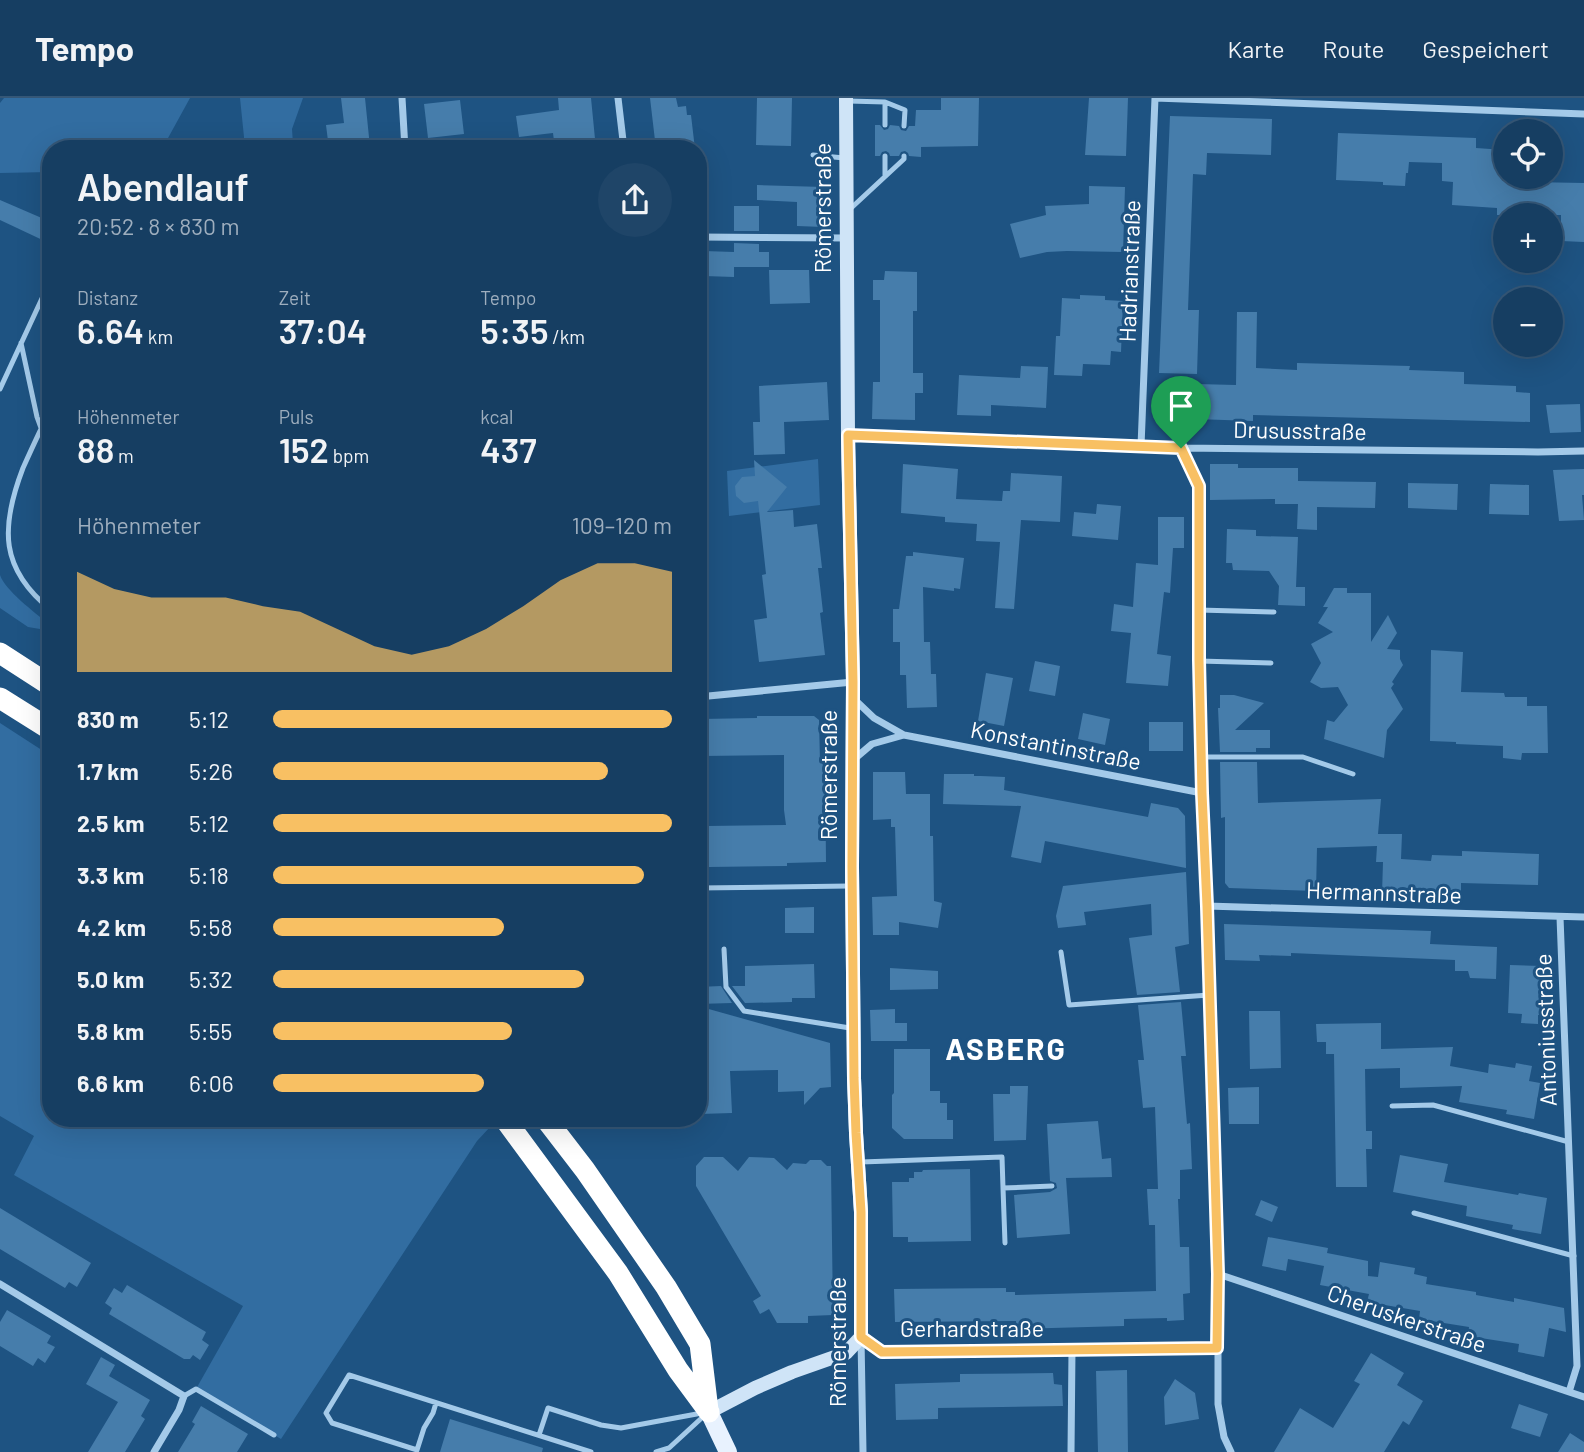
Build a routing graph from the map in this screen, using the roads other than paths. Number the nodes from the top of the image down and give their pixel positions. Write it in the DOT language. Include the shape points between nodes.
graph roads {
  1 [pos="402,98"];
  2 [pos="618,98"];
  3 [pos="1155,98"];
  4 [pos="846,100"];
  5 [pos="885,102"];
  6 [pos="1584,114"];
  7 [pos="885,125"];
  8 [pos="904,126"];
  9 [pos="404,140"];
  10 [pos="623,140"];
  11 [pos="813,155"];
  12 [pos="885,156"];
  13 [pos="904,156"];
  14 [pos="846,159"];
  15 [pos="885,176"];
  16 [pos="847,213"];
  17 [pos="707,237"];
  18 [pos="846,239"];
  19 [pos="42,298"];
  20 [pos="21,342"];
  21 [pos="0,389"];
  22 [pos="41,428"];
  23 [pos="848,435"];
  24 [pos="1141,446"];
  25 [pos="1181,448"];
  26 [pos="1584,451"];
  27 [pos="42,603"];
  28 [pos="1199,610"];
  29 [pos="1274,612"];
  30 [pos="0,653"];
  31 [pos="1199,660"];
  32 [pos="1271,663"];
  33 [pos="42,680"];
  34 [pos="853,682"];
  35 [pos="707,696"];
  36 [pos="0,698"];
  37 [pos="853,698"];
  38 [pos="42,724"];
  39 [pos="904,735"];
  40 [pos="1201,757"];
  41 [pos="852,761"];
  42 [pos="1353,774"];
  43 [pos="1202,793"];
  44 [pos="852,886"];
  45 [pos="707,888"];
  46 [pos="1207,906"];
  47 [pos="1560,917"];
  48 [pos="1584,917"];
  49 [pos="724,949"];
  50 [pos="1061,952"];
  51 [pos="1209,995"];
  52 [pos="853,1029"];
  53 [pos="1392,1106"];
  54 [pos="511,1127"];
  55 [pos="552,1127"];
  56 [pos="1569,1142"];
  57 [pos="858,1162"];
  58 [pos="1052,1186"];
  59 [pos="1003,1188"];
  60 [pos="1414,1213"];
  61 [pos="1005,1243"];
  62 [pos="1574,1256"];
  63 [pos="1218,1274"];
  64 [pos="0,1284"];
  65 [pos="861,1337"];
  66 [pos="1217,1348"];
  67 [pos="1072,1350"];
  68 [pos="1569,1392"];
  69 [pos="184,1395"];
  70 [pos="1584,1398"];
  71 [pos="436,1403"];
  72 [pos="709,1412"];
  73 [pos="274,1435"];
  74 [pos="539,1435"];
  75 [pos="154,1452"];
  76 [pos="591,1452"];
  77 [pos="656,1452"];
  78 [pos="728,1452"];
  79 [pos="863,1452"];
  80 [pos="1071,1452"];
  81 [pos="1231,1452"];
  1 -- 9 [label="street"];
  2 -- 10 [label="street"];
  3 -- 6 [label="street"];
  3 -- 24 [label="street, Hadrianstraße"];
  4 -- 5 [label="lane"];
  4 -- 14 [label="street, Römerstraße"];
  5 -- 7 [label="lane"];
  5 -- 8 [label="lane" via="905,110"];
  11 -- 14 [label="lane"];
  12 -- 15 [label="lane"];
  13 -- 15 [label="lane"];
  14 -- 16 [label="street, Römerstraße"];
  15 -- 16 [label="lane"];
  16 -- 18 [label="street, Römerstraße"];
  17 -- 18 [label="street"];
  18 -- 23 [label="street, Römerstraße"];
  19 -- 20 [label="lane"];
  20 -- 21 [label="lane"];
  20 -- 22 [label="lane"];
  22 -- 27 [label="lane" via="8,504 5,549 27,591"];
  23 -- 24 [label="street, Drususstraße"];
  23 -- 34 [label="street, Römerstraße"];
  24 -- 25 [label="street, Drususstraße"];
  25 -- 26 [label="street, Drususstraße"];
  25 -- 28 [label="street" via="1199,486"];
  28 -- 29 [label="lane"];
  28 -- 31 [label="street"];
  30 -- 33 [label="highway"];
  31 -- 32 [label="lane"];
  31 -- 40 [label="street"];
  34 -- 35 [label="street"];
  34 -- 37 [label="street, Römerstraße"];
  36 -- 38 [label="highway"];
  37 -- 39 [label="street, Konstantinstraße" via="874,718"];
  37 -- 41 [label="street, Römerstraße"];
  39 -- 41 [label="street, Konstantinstraße" via="872,744"];
  39 -- 43 [label="street, Konstantinstraße"];
  40 -- 42 [label="lane" via="1303,757"];
  40 -- 43 [label="street"];
  41 -- 44 [label="street, Römerstraße"];
  43 -- 46 [label="street"];
  44 -- 45 [label="lane"];
  44 -- 52 [label="street, Römerstraße"];
  46 -- 47 [label="street, Hermannstraße"];
  46 -- 51 [label="street"];
  47 -- 48 [label="street, Hermannstraße"];
  47 -- 56 [label="street, Antoniusstraße"];
  49 -- 52 [label="lane" via="726,987 744,1011"];
  50 -- 51 [label="lane" via="1069,1005"];
  51 -- 63 [label="street"];
  52 -- 57 [label="street, Römerstraße"];
  53 -- 56 [label="lane, Antoniusstraße" via="1433,1105"];
  54 -- 72 [label="highway" via="618,1273"];
  55 -- 72 [label="highway" via="666,1287 700,1343"];
  56 -- 62 [label="street, Antoniusstraße"];
  57 -- 59 [label="lane" via="1002,1157"];
  57 -- 65 [label="street, Römerstraße"];
  58 -- 59 [label="lane"];
  59 -- 61 [label="lane"];
  60 -- 62 [label="lane"];
  62 -- 68 [label="street, Antoniusstraße" via="1577,1366"];
  63 -- 66 [label="street"];
  63 -- 68 [label="street, Cheruskerstraße"];
  64 -- 69 [label="street"];
  65 -- 67 [label="street, Gerhardstraße" via="882,1352"];
  65 -- 72 [label="street" via="846,1353 792,1372"];
  65 -- 79 [label="street, Römerstraße"];
  66 -- 67 [label="street, Gerhardstraße"];
  66 -- 81 [label="street" via="1218,1404"];
  67 -- 80 [label="street"];
  68 -- 70 [label="street, Cheruskerstraße"];
  69 -- 73 [label="lane" via="196,1389"];
  69 -- 75 [label="street"];
  71 -- 71 [label="lane" via="349,1375 326,1413 332,1423 417,1450"];
  71 -- 74 [label="lane"];
  72 -- 74 [label="lane" via="621,1427 548,1408"];
  72 -- 77 [label="lane" via="668,1448"];
  72 -- 78 [label="main road"];
  74 -- 76 [label="lane"];
}
